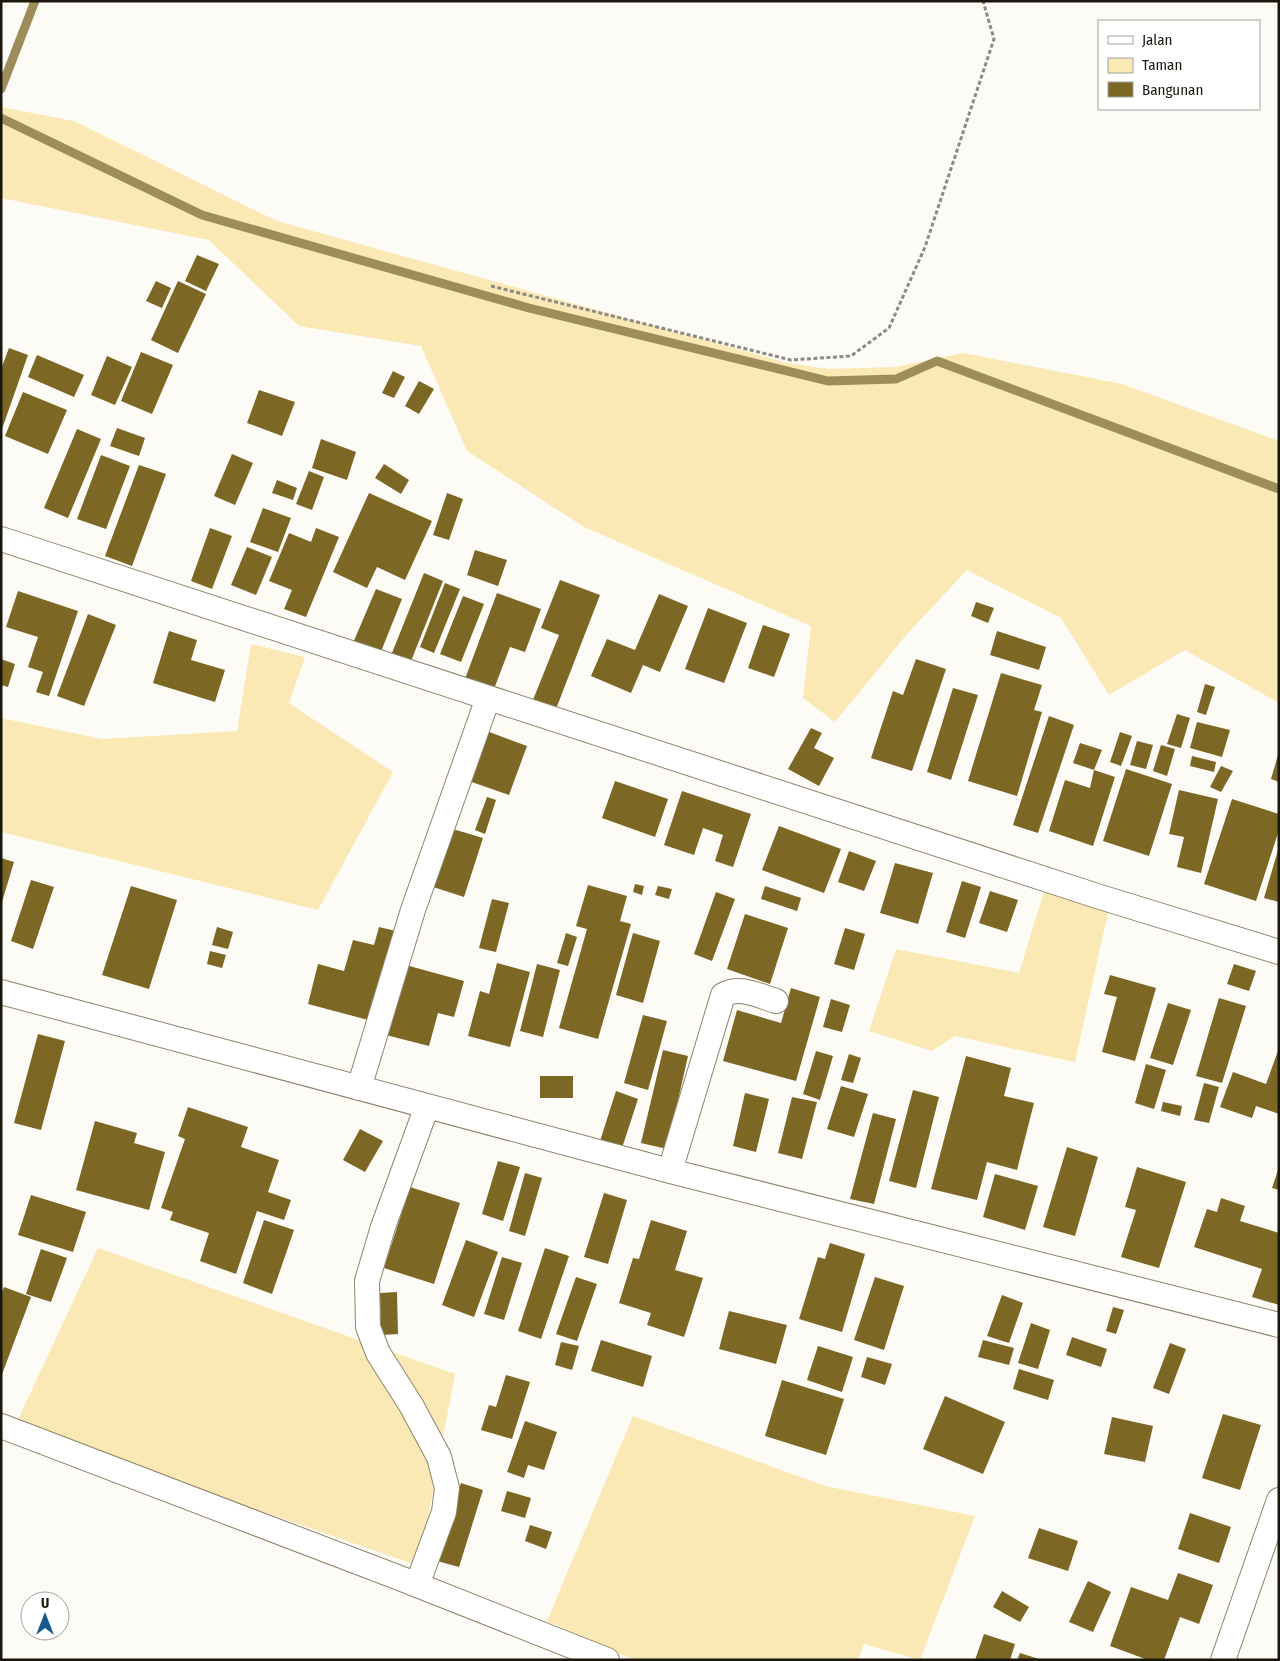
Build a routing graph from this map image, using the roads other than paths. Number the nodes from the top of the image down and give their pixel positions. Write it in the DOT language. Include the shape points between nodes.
graph roads {
  1 [pos="1,539"];
  2 [pos="488,698"];
  3 [pos="1279,952"];
  4 [pos="1,992"];
  5 [pos="776,1001"];
  6 [pos="359,1088"];
  7 [pos="427,1106"];
  8 [pos="670,1171"];
  9 [pos="1279,1325"];
  10 [pos="1,1426"];
  11 [pos="1279,1500"];
  12 [pos="417,1585"];
  13 [pos="607,1660"];
  14 [pos="1223,1660"];
  1 -- 2 [label="street"];
  2 -- 3 [label="street"];
  2 -- 6 [label="street" via="413,910"];
  4 -- 6 [label="street"];
  5 -- 8 [label="street" via="740,990 723,995"];
  6 -- 7 [label="street"];
  7 -- 8 [label="street"];
  7 -- 12 [label="street" via="366,1281 368,1327 378,1353 439,1457 447,1488 444,1512"];
  8 -- 9 [label="street"];
  10 -- 12 [label="street"];
  11 -- 14 [label="street"];
  12 -- 13 [label="street"];
}
